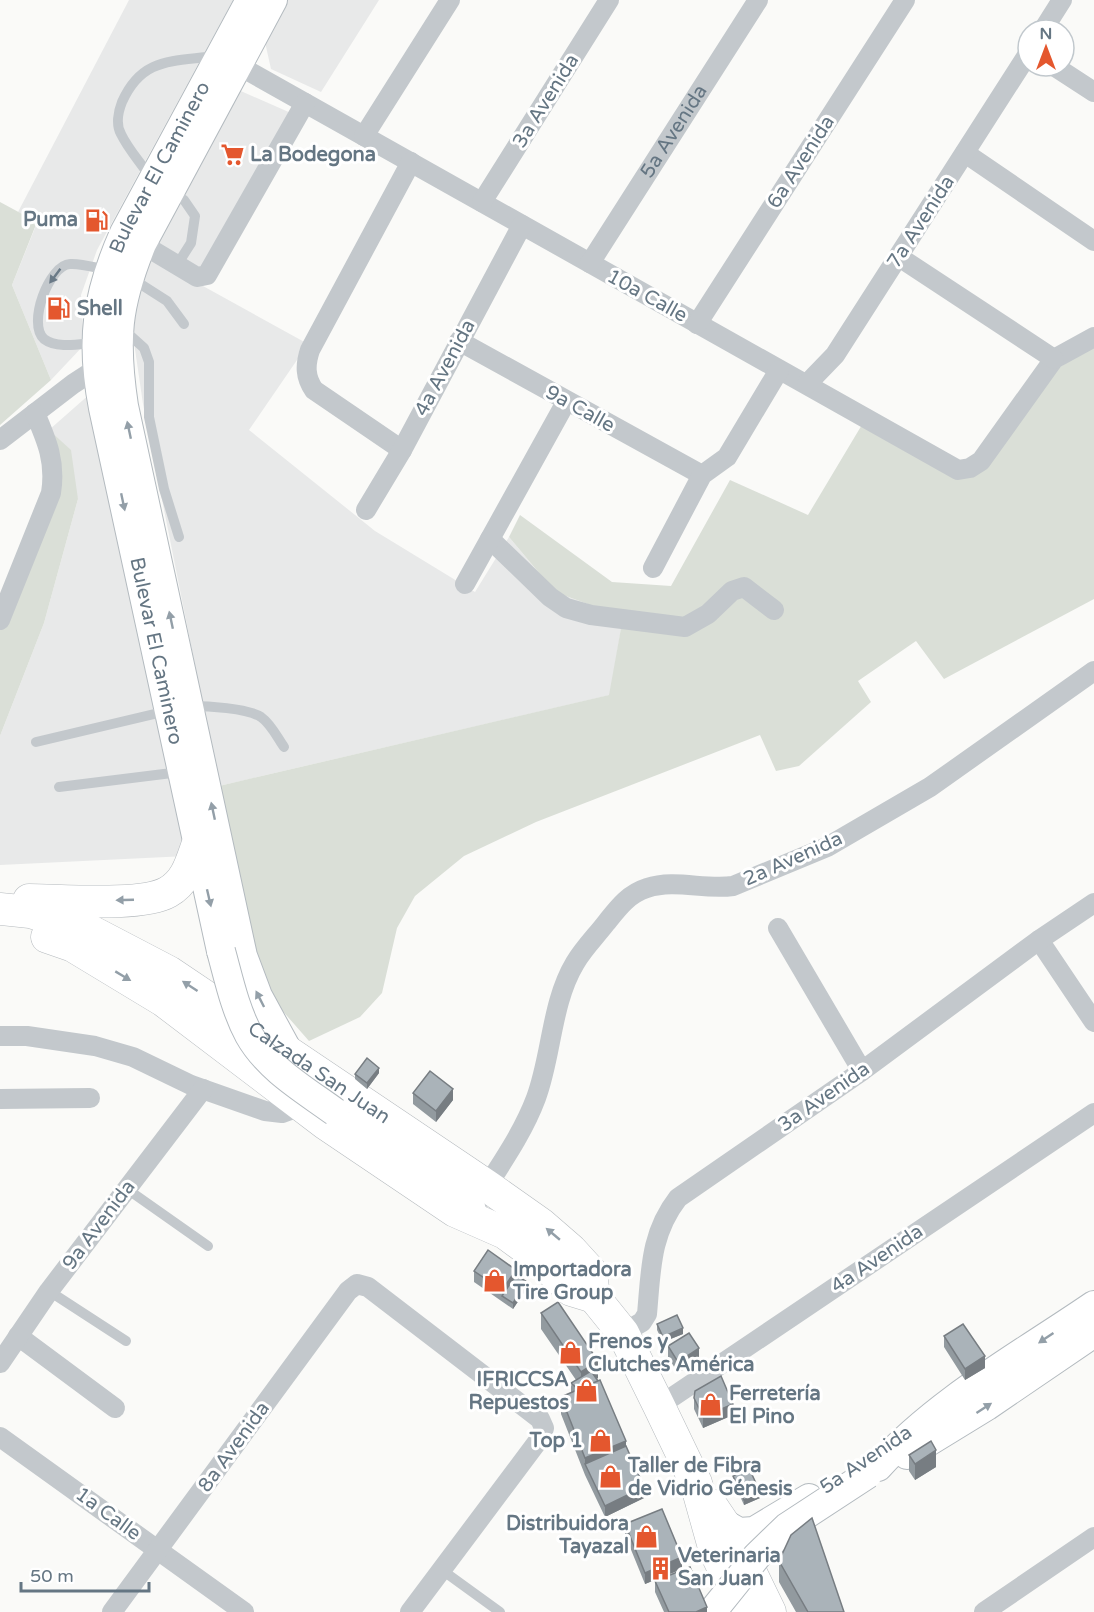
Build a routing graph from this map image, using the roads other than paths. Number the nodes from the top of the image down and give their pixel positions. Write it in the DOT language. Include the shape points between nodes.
graph roads {
  1 [pos="250,0"];
  2 [pos="273,0"];
  3 [pos="450,0"];
  4 [pos="609,0"];
  5 [pos="758,0"];
  6 [pos="904,0"];
  7 [pos="1062,0"];
  8 [pos="1051,18"];
  9 [pos="229,60"];
  10 [pos="1016,73"];
  11 [pos="1072,78"];
  12 [pos="1094,92"];
  13 [pos="305,110"];
  14 [pos="364,136"];
  15 [pos="965,153"];
  16 [pos="411,162"];
  17 [pos="161,186"];
  18 [pos="482,202"];
  19 [pos="522,225"];
  20 [pos="1094,241"];
  21 [pos="142,244"];
  22 [pos="899,257"];
  23 [pos="590,263"];
  24 [pos="177,265"];
  25 [pos="118,273"];
  26 [pos="117,323"];
  27 [pos="184,324"];
  28 [pos="697,324"];
  29 [pos="1094,337"];
  30 [pos="459,341"];
  31 [pos="103,358"];
  32 [pos="1054,359"];
  33 [pos="779,370"];
  34 [pos="807,384"];
  35 [pos="566,402"];
  36 [pos="35,413"];
  37 [pos="0,440"];
  38 [pos="402,450"];
  39 [pos="702,475"];
  40 [pos="366,510"];
  41 [pos="179,537"];
  42 [pos="490,539"];
  43 [pos="653,568"];
  44 [pos="465,584"];
  45 [pos="774,610"];
  46 [pos="0,620"];
  47 [pos="1094,671"];
  48 [pos="179,708"];
  49 [pos="36,742"];
  50 [pos="284,747"];
  51 [pos="182,772"];
  52 [pos="59,788"];
  53 [pos="197,846"];
  54 [pos="0,900"];
  55 [pos="1094,903"];
  56 [pos="0,909"];
  57 [pos="0,924"];
  58 [pos="778,928"];
  59 [pos="1039,940"];
  60 [pos="1094,1022"];
  61 [pos="0,1036"];
  62 [pos="288,1051"];
  63 [pos="862,1071"];
  64 [pos="320,1074"];
  65 [pos="203,1089"];
  66 [pos="90,1098"];
  67 [pos="0,1099"];
  68 [pos="295,1102"];
  69 [pos="1094,1113"];
  70 [pos="488,1186"];
  71 [pos="127,1189"];
  72 [pos="480,1220"];
  73 [pos="208,1246"];
  74 [pos="50,1291"];
  75 [pos="594,1297"];
  76 [pos="1094,1305"];
  77 [pos="623,1334"];
  78 [pos="1094,1334"];
  79 [pos="18,1336"];
  80 [pos="126,1341"];
  81 [pos="0,1364"];
  82 [pos="660,1406"];
  83 [pos="115,1408"];
  84 [pos="948,1418"];
  85 [pos="0,1437"];
  86 [pos="696,1483"];
  87 [pos="724,1524"];
  88 [pos="1094,1537"];
  89 [pos="158,1550"];
  90 [pos="442,1570"];
  91 [pos="756,1582"];
  92 [pos="119,1610"];
  93 [pos="413,1611"];
  94 [pos="244,1612"];
  95 [pos="500,1612"];
  96 [pos="712,1612"];
  97 [pos="744,1612"];
  98 [pos="770,1612"];
  99 [pos="984,1612"];
  1 -- 9 [label="main road, Bulevar El Caminero"];
  2 -- 9 [label="main road, Bulevar El Caminero"];
  3 -- 14 [label="street"];
  4 -- 18 [label="street, 3a Avenida"];
  5 -- 23 [label="street, 5a Avenida"];
  6 -- 28 [label="street, 6a Avenida"];
  7 -- 8 [label="street"];
  9 -- 13 [label="street"];
  9 -- 17 [label="main road, Bulevar El Caminero"];
  9 -- 17 [label="lane" via="151,66 129,88 120,107 121,135"];
  10 -- 15 [label="street, 7a Avenida"];
  11 -- 12 [label="street"];
  13 -- 14 [label="street, 10a Calle"];
  13 -- 24 [label="street" via="207,275 197,277"];
  14 -- 16 [label="street, 10a Calle"];
  15 -- 20 [label="street"];
  15 -- 22 [label="street, 7a Avenida"];
  16 -- 18 [label="street, 10a Calle"];
  16 -- 38 [label="street" via="310,350 306,367 314,390"];
  17 -- 21 [label="main road, Bulevar El Caminero"];
  17 -- 24 [label="lane" via="184,200 195,216 190,243"];
  17 -- 25 [label="main road, Bulevar El Caminero"];
  18 -- 19 [label="street, 10a Calle"];
  19 -- 23 [label="street, 10a Calle"];
  19 -- 30 [label="street, 4a Avenida"];
  21 -- 24 [label="street"];
  21 -- 25 [label="main road, Bulevar El Caminero"];
  22 -- 32 [label="street"];
  22 -- 34 [label="street, 7a Avenida" via="835,355"];
  23 -- 28 [label="street, 10a Calle"];
  25 -- 26 [label="main road, Bulevar El Caminero"];
  25 -- 27 [label="lane" via="167,301"];
  25 -- 31 [label="main road, Bulevar El Caminero" via="96,322"];
  25 -- 31 [label="lane, one-way" via="63,266 52,276 37,318 44,339"];
  26 -- 31 [label="main road, Bulevar El Caminero"];
  26 -- 41 [label="lane" via="144,348 149,362 149,417"];
  28 -- 33 [label="street, 10a Calle"];
  29 -- 32 [label="street"];
  30 -- 35 [label="street, 9a Calle"];
  30 -- 38 [label="street, 4a Avenida"];
  31 -- 36 [label="street"];
  31 -- 48 [label="main road, Bulevar El Caminero" via="124,406"];
  32 -- 34 [label="street, 10a Calle" via="981,461 957,470"];
  33 -- 34 [label="street, 10a Calle"];
  33 -- 39 [label="street" via="727,457"];
  35 -- 39 [label="street, 9a Calle"];
  35 -- 42 [label="street"];
  36 -- 37 [label="street"];
  36 -- 46 [label="street" via="52,458 51,493"];
  38 -- 40 [label="street, 4a Avenida"];
  39 -- 43 [label="street"];
  42 -- 44 [label="street"];
  42 -- 45 [label="street" via="550,597 566,608 591,615 685,627 698,621 732,591 744,587"];
  47 -- 70 [label="street, 2a Avenida" via="930,788 827,847 733,886 659,885 623,902 575,963 560,1001 535,1100"];
  48 -- 49 [label="lane"];
  48 -- 50 [label="lane" via="212,707 259,716"];
  48 -- 51 [label="main road, Bulevar El Caminero"];
  62 -- 48 [label="main road, Bulevar El Caminero, one-way" via="258,996 243,956"];
  51 -- 52 [label="lane"];
  51 -- 53 [label="main road, Bulevar El Caminero"];
  53 -- 54 [label="main road, one-way" via="189,872 169,892 156,896 130,900"];
  53 -- 72 [label="main road, Bulevar El Caminero, one-way, bridge" via="221,951 238,1011 250,1037 286,1076 464,1199"];
  55 -- 59 [label="street, 3a Avenida"];
  62 -- 56 [label="main road, Calzada San Juan, one-way" via="169,972 81,926 30,912"];
  57 -- 68 [label="main road, Calzada San Juan, one-way" via="72,946 164,1001"];
  58 -- 63 [label="street"];
  59 -- 60 [label="street"];
  59 -- 63 [label="street, 3a Avenida"];
  61 -- 65 [label="street" via="95,1046 133,1057"];
  62 -- 64 [label="main road, Calzada San Juan"];
  63 -- 77 [label="street, 3a Avenida" via="678,1198 655,1240 647,1314"];
  64 -- 68 [label="main road"];
  64 -- 70 [label="main road, Calzada San Juan"];
  65 -- 68 [label="street" via="272,1113 282,1113"];
  65 -- 71 [label="street, 9a Avenida"];
  66 -- 67 [label="street"];
  68 -- 72 [label="main road, Calzada San Juan" via="454,1211"];
  69 -- 82 [label="street, 4a Avenida"];
  75 -- 70 [label="main road, Calzada San Juan, one-way" via="591,1272 571,1250"];
  71 -- 73 [label="lane"];
  71 -- 74 [label="street, 9a Avenida"];
  72 -- 75 [label="main road, Calzada San Juan" via="535,1255 571,1290"];
  74 -- 79 [label="street, 9a Avenida"];
  74 -- 80 [label="lane"];
  75 -- 77 [label="main road, Calzada San Juan"];
  76 -- 84 [label="main road, 5a Avenida, one-way"];
  77 -- 82 [label="main road, Calzada San Juan"];
  84 -- 78 [label="main road, 5a Avenida, one-way"];
  79 -- 81 [label="street, 9a Avenida"];
  79 -- 83 [label="street"];
  82 -- 86 [label="main road, Calzada San Juan"];
  84 -- 87 [label="main road, 5a Avenida" via="754,1531 739,1532"];
  84 -- 91 [label="main road, 5a Avenida" via="777,1544 765,1558"];
  84 -- 96 [label="main road, 5a Avenida, bridge" via="903,1458 873,1471 787,1527"];
  85 -- 89 [label="street, 1a Calle"];
  86 -- 87 [label="main road, Calzada San Juan"];
  86 -- 97 [label="main road, Calzada San Juan" via="715,1551"];
  87 -- 91 [label="main road, Calzada San Juan"];
  88 -- 99 [label="street"];
  89 -- 90 [label="street, 8a Avenida" via="348,1291 357,1284 368,1287 531,1412 544,1428"];
  89 -- 92 [label="street, 8a Avenida"];
  89 -- 94 [label="street, 1a Calle"];
  90 -- 93 [label="street"];
  90 -- 95 [label="lane"];
  91 -- 98 [label="main road, Calzada San Juan"];
}
